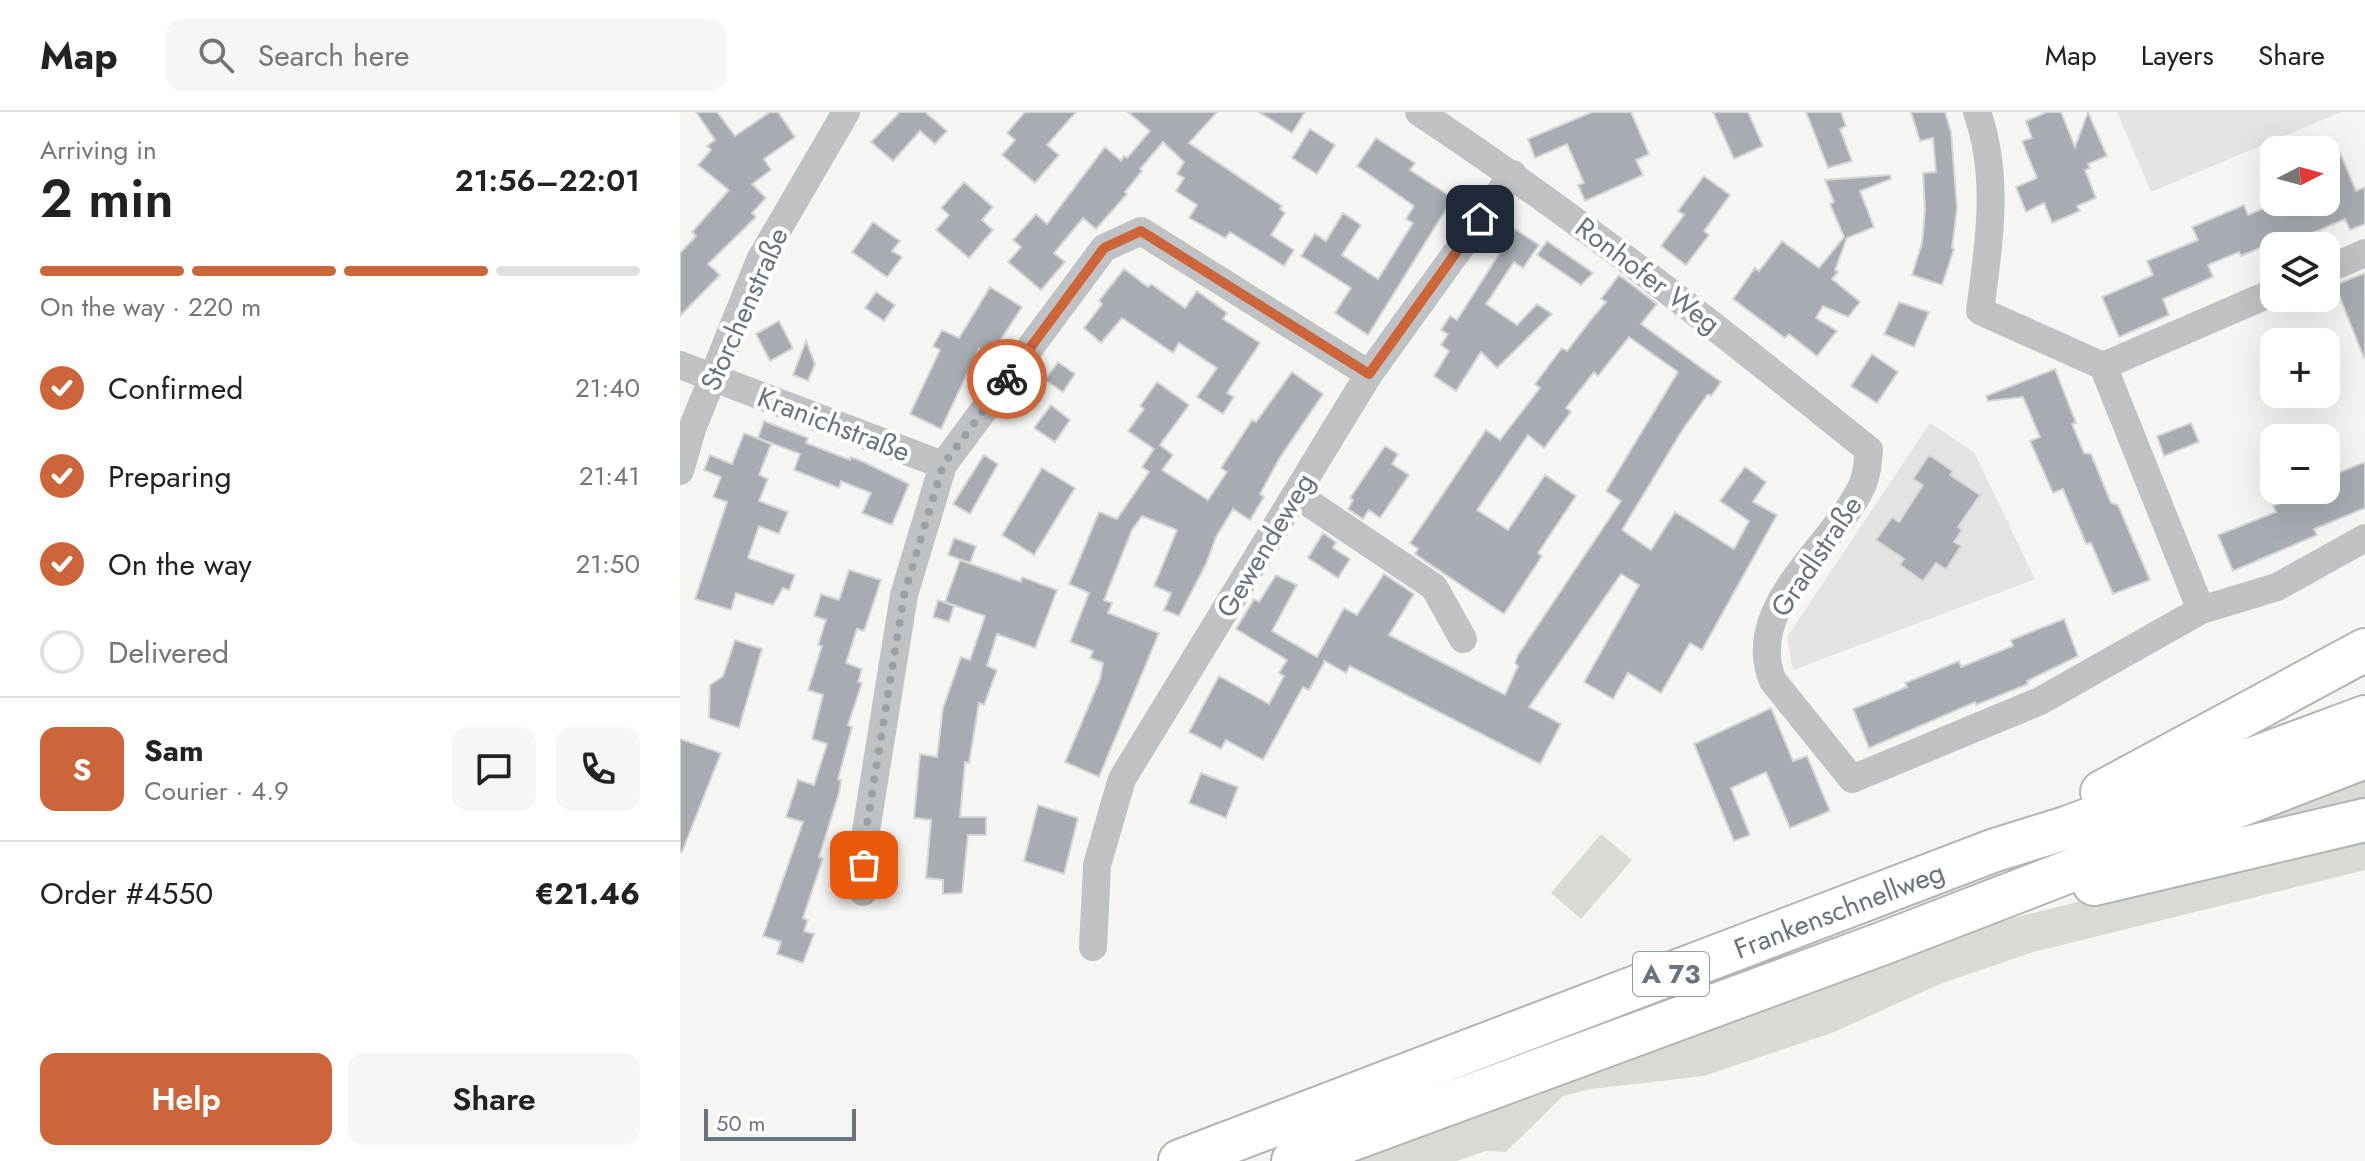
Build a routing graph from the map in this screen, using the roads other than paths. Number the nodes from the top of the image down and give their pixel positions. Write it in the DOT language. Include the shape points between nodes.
graph roads {
  1 [pos="846,112"];
  2 [pos="1419,112"];
  3 [pos="1977,112"];
  4 [pos="1513,174"];
  5 [pos="2365,253"];
  6 [pos="2340,264"];
  7 [pos="2260,298"];
  8 [pos="680,365"];
  9 [pos="2103,366"];
  10 [pos="1369,374"];
  11 [pos="714,379"];
  12 [pos="1869,450"];
  13 [pos="943,465"];
  14 [pos="680,471"];
  15 [pos="1297,495"];
  16 [pos="2365,538"];
  17 [pos="2201,610"];
  18 [pos="1463,639"];
  19 [pos="2365,650"];
  20 [pos="2365,717"];
  21 [pos="2365,757"];
  22 [pos="2365,820"];
  23 [pos="1995,850"];
  24 [pos="863,892"];
  25 [pos="1960,914"];
  26 [pos="1093,947"];
  27 [pos="1180,1161"];
  28 [pos="1293,1161"];
  1 -- 11 [label="street, Storchenstraße" via="760,260"];
  2 -- 4 [label="street, Ronhofer Weg"];
  3 -- 9 [label="street" via="1988,143 1992,222 1980,311"];
  4 -- 10 [label="street, Gewendeweg"];
  4 -- 12 [label="street, Ronhofer Weg" via="1717,327"];
  5 -- 6 [label="street"];
  7 -- 9 [label="street"];
  8 -- 11 [label="street, Kranichstraße"];
  9 -- 17 [label="street"];
  10 -- 13 [label="street" via="1141,231 1104,248"];
  10 -- 15 [label="street, Gewendeweg"];
  11 -- 13 [label="street, Kranichstraße"];
  11 -- 14 [label="street, Storchenstraße"];
  12 -- 17 [label="street, Gradlstraße" via="1862,486 1770,620 1765,662 1773,681 1852,779 2040,701"];
  13 -- 24 [label="street" via="904,595 865,837"];
  15 -- 18 [label="street" via="1434,587"];
  15 -- 26 [label="street, Gewendeweg" via="1122,779 1097,865"];
  16 -- 17 [label="street" via="2277,587"];
  19 -- 23 [label="highway"];
  20 -- 23 [label="highway, Frankenschnellweg / A 73"];
  21 -- 25 [label="highway, Frankenschnellweg / A 73"];
  22 -- 25 [label="highway"];
  23 -- 27 [label="highway, Frankenschnellweg / A 73"];
  25 -- 28 [label="highway, Frankenschnellweg / A 73"];
}
